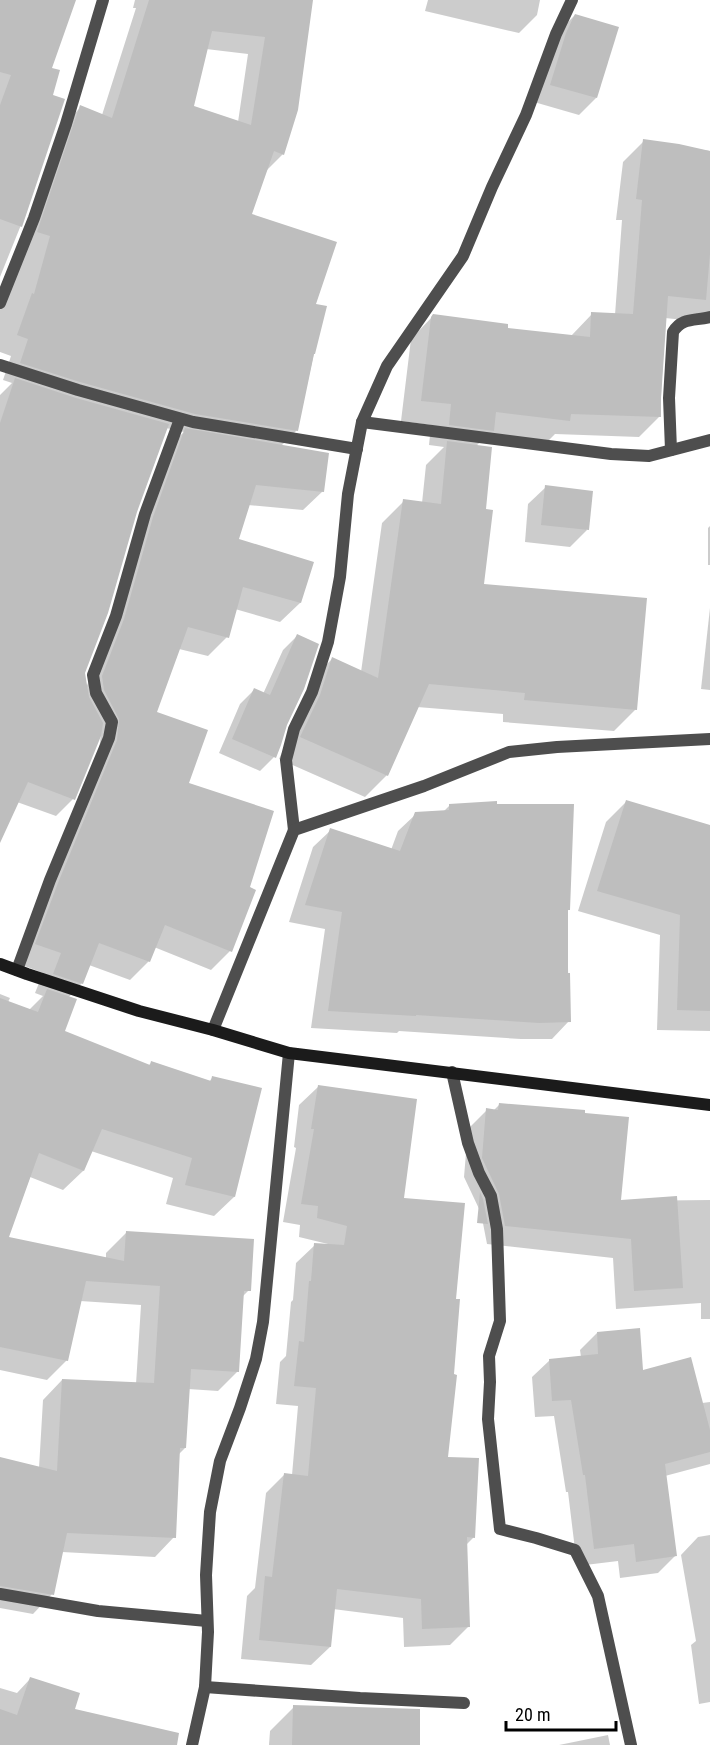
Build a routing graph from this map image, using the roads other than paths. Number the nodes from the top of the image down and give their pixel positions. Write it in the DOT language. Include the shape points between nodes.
graph roads {
  1 [pos="103,0"];
  2 [pos="572,0"];
  3 [pos="0,303"];
  4 [pos="710,317"];
  5 [pos="0,365"];
  6 [pos="180,418"];
  7 [pos="362,422"];
  8 [pos="710,440"];
  9 [pos="357,449"];
  10 [pos="671,450"];
  11 [pos="710,739"];
  12 [pos="294,830"];
  13 [pos="0,964"];
  14 [pos="17,970"];
  15 [pos="213,1030"];
  16 [pos="289,1053"];
  17 [pos="452,1072"];
  18 [pos="710,1105"];
  19 [pos="0,1594"];
  20 [pos="207,1621"];
  21 [pos="204,1687"];
  22 [pos="464,1702"];
  23 [pos="192,1745"];
  24 [pos="631,1745"];
  1 -- 3 [label="street" via="66,124"];
  2 -- 7 [label="street" via="463,256 387,366"];
  4 -- 10 [label="street" via="684,321 673,332"];
  5 -- 6 [label="street"];
  6 -- 9 [label="street"];
  6 -- 14 [label="street" via="93,675 96,693 112,722 109,738"];
  7 -- 9 [label="street"];
  7 -- 10 [label="street" via="611,454 649,456"];
  8 -- 10 [label="street"];
  9 -- 12 [label="street" via="328,642 286,760"];
  11 -- 12 [label="street" via="509,752"];
  12 -- 15 [label="street"];
  13 -- 14 [label="street"];
  14 -- 15 [label="street" via="139,1011"];
  15 -- 16 [label="street"];
  16 -- 17 [label="street"];
  16 -- 20 [label="street" via="263,1322 256,1359 220,1461 210,1512"];
  17 -- 18 [label="street"];
  17 -- 24 [label="street" via="468,1143 491,1196 497,1229 500,1321 489,1356 488,1419 500,1529 575,1550 597,1596"];
  19 -- 20 [label="street" via="98,1611"];
  20 -- 21 [label="street"];
  21 -- 22 [label="street"];
  21 -- 23 [label="street"];
}
